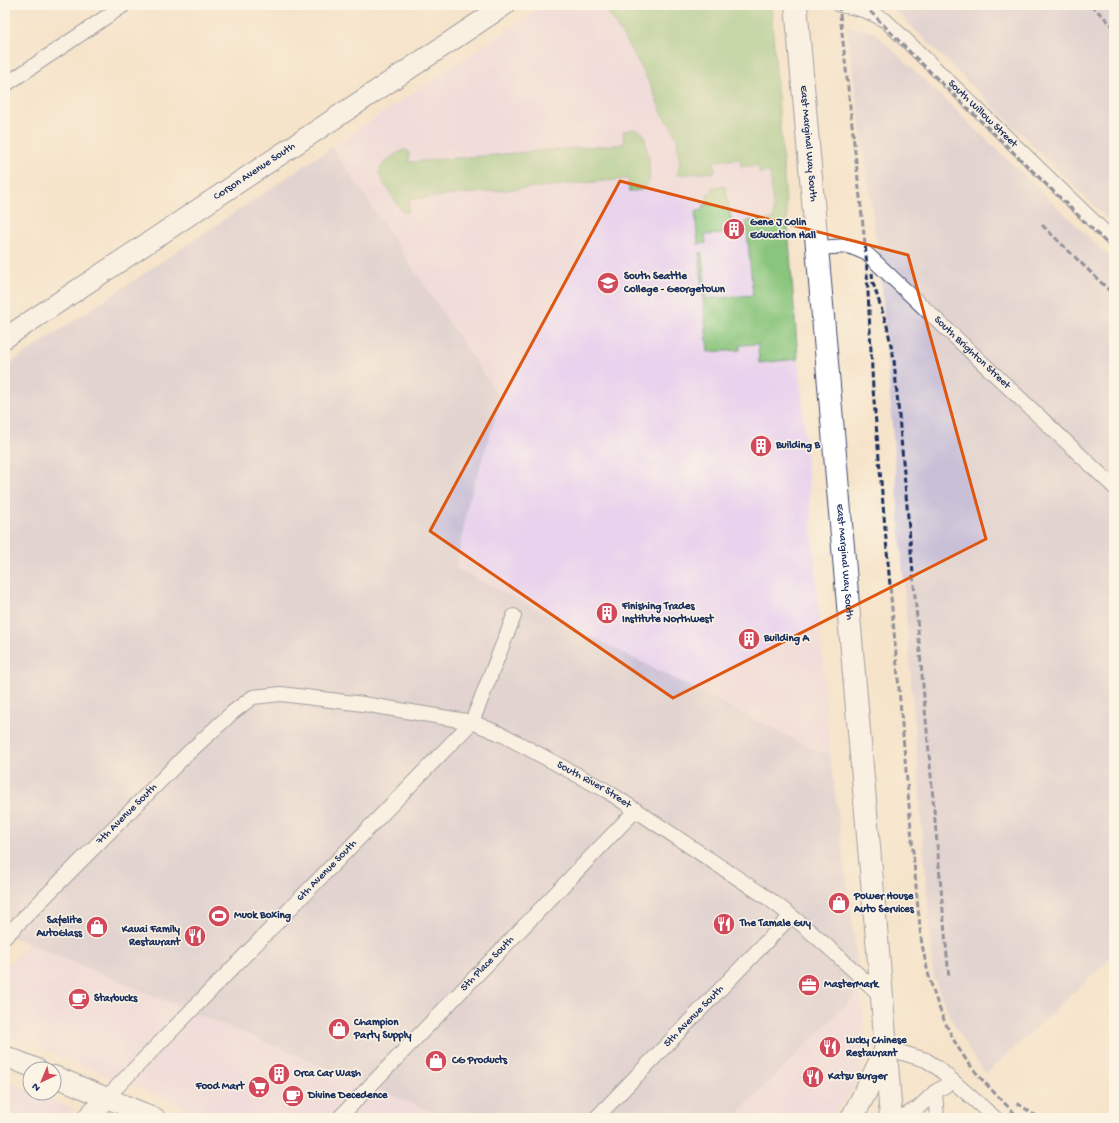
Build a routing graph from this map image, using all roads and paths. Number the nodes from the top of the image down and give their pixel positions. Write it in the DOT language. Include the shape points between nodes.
graph roads {
  1 [pos="124,5"];
  2 [pos="505,5"];
  3 [pos="796,5"];
  4 [pos="840,5"];
  5 [pos="5,85"];
  6 [pos="1114,241"];
  7 [pos="817,248"];
  8 [pos="5,338"];
  9 [pos="1114,487"];
  10 [pos="514,616"];
  11 [pos="253,697"];
  12 [pos="472,722"];
  13 [pos="636,810"];
  14 [pos="791,916"];
  15 [pos="5,937"];
  16 [pos="882,997"];
  17 [pos="886,1048"];
  18 [pos="5,1056"];
  19 [pos="22,1063"];
  20 [pos="62,1079"];
  21 [pos="953,1081"];
  22 [pos="935,1092"];
  23 [pos="106,1098"];
  24 [pos="87,1118"];
  25 [pos="156,1118"];
  26 [pos="339,1118"];
  27 [pos="596,1118"];
  28 [pos="852,1118"];
  29 [pos="891,1118"];
  30 [pos="900,1118"];
  31 [pos="938,1118"];
  32 [pos="995,1118"];
  1 -- 5 [label="street"];
  2 -- 8 [label="street, Corson Avenue South"];
  3 -- 7 [label="main road, East Marginal Way South"];
  4 -- 6 [label="street, South Willow Street" via="869,11 886,22"];
  7 -- 9 [label="street, South Brighton Street" via="849,246 866,252"];
  7 -- 16 [label="main road, East Marginal Way South"];
  10 -- 12 [label="street, 6th Avenue South"];
  11 -- 12 [label="street, South River Street" via="282,694 371,705"];
  11 -- 15 [label="street, 7th Avenue South" via="186,755"];
  12 -- 13 [label="street, South River Street" via="556,763"];
  12 -- 23 [label="street, 6th Avenue South"];
  13 -- 14 [label="street, South River Street"];
  13 -- 26 [label="street, 5th Place South"];
  14 -- 16 [label="street, South River Street"];
  14 -- 27 [label="street, 5th Avenue South"];
  16 -- 17 [label="main road, East Marginal Way South"];
  17 -- 21 [label="street" via="926,1060"];
  17 -- 28 [label="main road"];
  17 -- 29 [label="main road, East Marginal Way South"];
  18 -- 19 [label="street"];
  20 -- 23 [label="street"];
  21 -- 22 [label="street"];
  21 -- 32 [label="street"];
  22 -- 30 [label="street" via="918,1108"];
  22 -- 31 [label="street"];
  23 -- 24 [label="street, 6th Avenue South"];
  23 -- 25 [label="street"];
}
